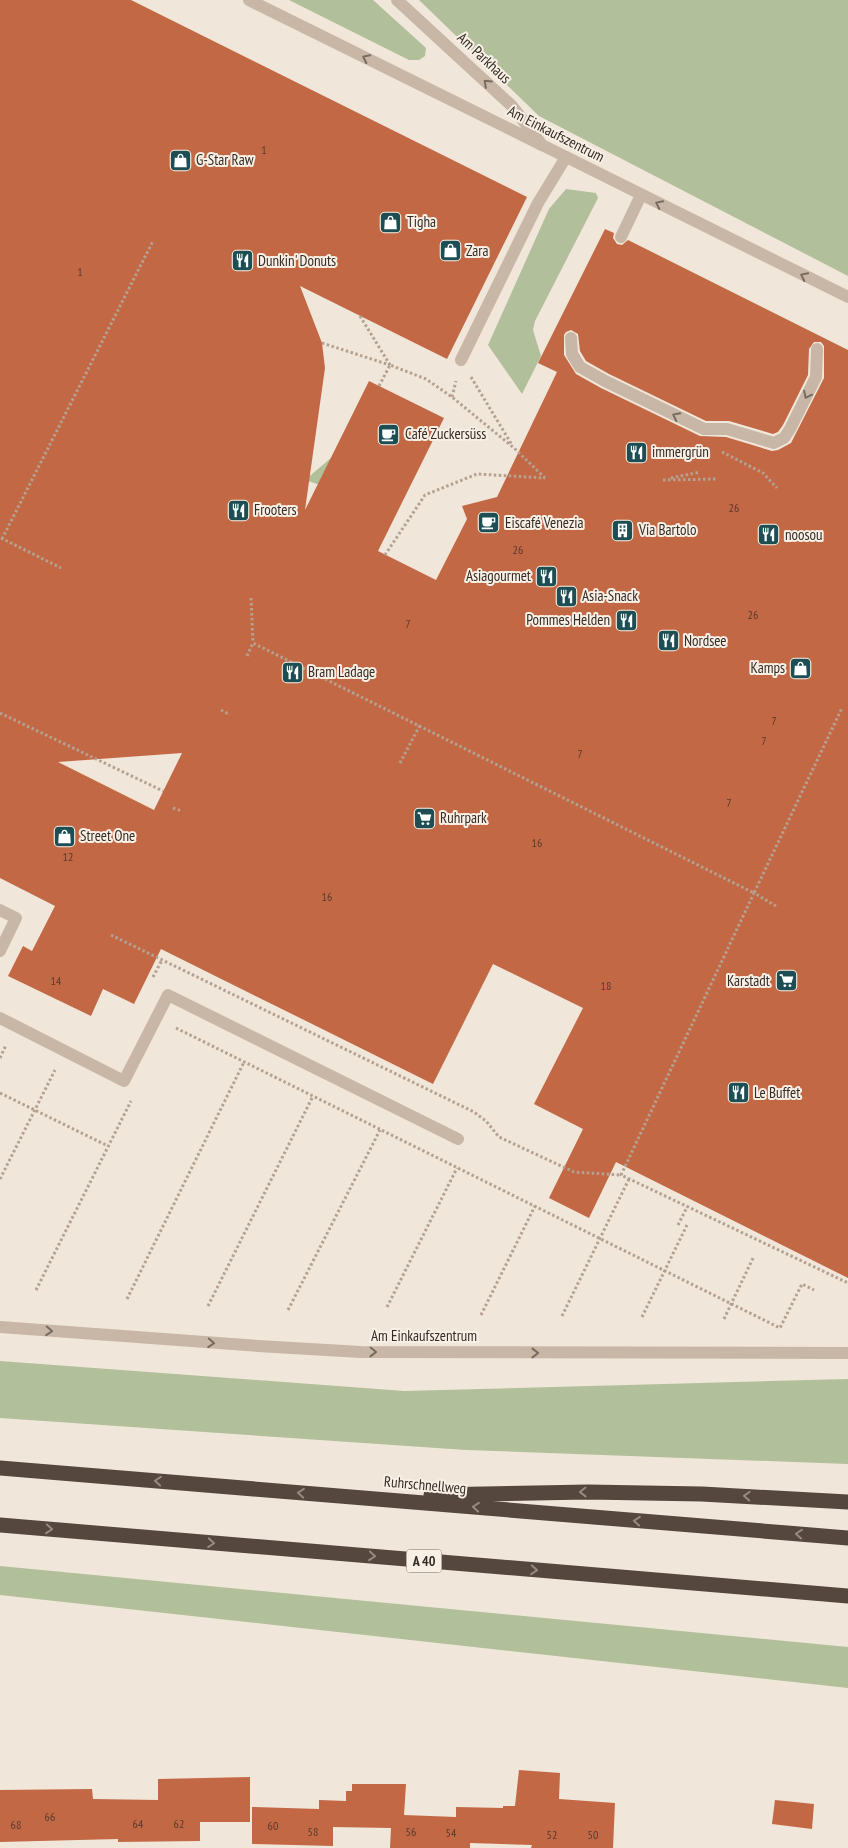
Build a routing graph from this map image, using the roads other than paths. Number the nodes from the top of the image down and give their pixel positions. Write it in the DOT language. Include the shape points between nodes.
graph roads {
  1 [pos="250,0"];
  2 [pos="398,0"];
  3 [pos="542,145"];
  4 [pos="566,157"];
  5 [pos="640,195"];
  6 [pos="621,237"];
  7 [pos="848,297"];
  8 [pos="571,338"];
  9 [pos="817,349"];
  10 [pos="461,360"];
  11 [pos="0,910"];
  12 [pos="0,951"];
  13 [pos="0,1018"];
  14 [pos="458,1139"];
  15 [pos="0,1327"];
  16 [pos="848,1353"];
  17 [pos="0,1468"];
  18 [pos="350,1496"];
  19 [pos="848,1502"];
  20 [pos="0,1525"];
  21 [pos="848,1538"];
  22 [pos="848,1596"];
  3 -- 1 [label="street, Am Einkaufszentrum, one-way"];
  3 -- 2 [label="street, Am Parkhaus, one-way" via="512,106"];
  3 -- 4 [label="street, Am Einkaufszentrum"];
  4 -- 5 [label="street, Am Einkaufszentrum"];
  4 -- 10 [label="street" via="538,203"];
  5 -- 6 [label="street"];
  7 -- 5 [label="street, Am Einkaufszentrum, one-way"];
  9 -- 8 [label="street, one-way" via="816,376 784,438 774,443 727,429 704,429 605,381 580,367 572,354"];
  11 -- 12 [label="street" via="16,918"];
  13 -- 14 [label="street" via="124,1081 168,995"];
  15 -- 16 [label="street, Am Einkaufszentrum, one-way" via="361,1352"];
  18 -- 17 [label="highway, Ruhrschnellweg, one-way"];
  19 -- 18 [label="highway, one-way" via="588,1492"];
  21 -- 18 [label="highway, Ruhrschnellweg, one-way"];
  20 -- 22 [label="highway, A 40, one-way"];
}
